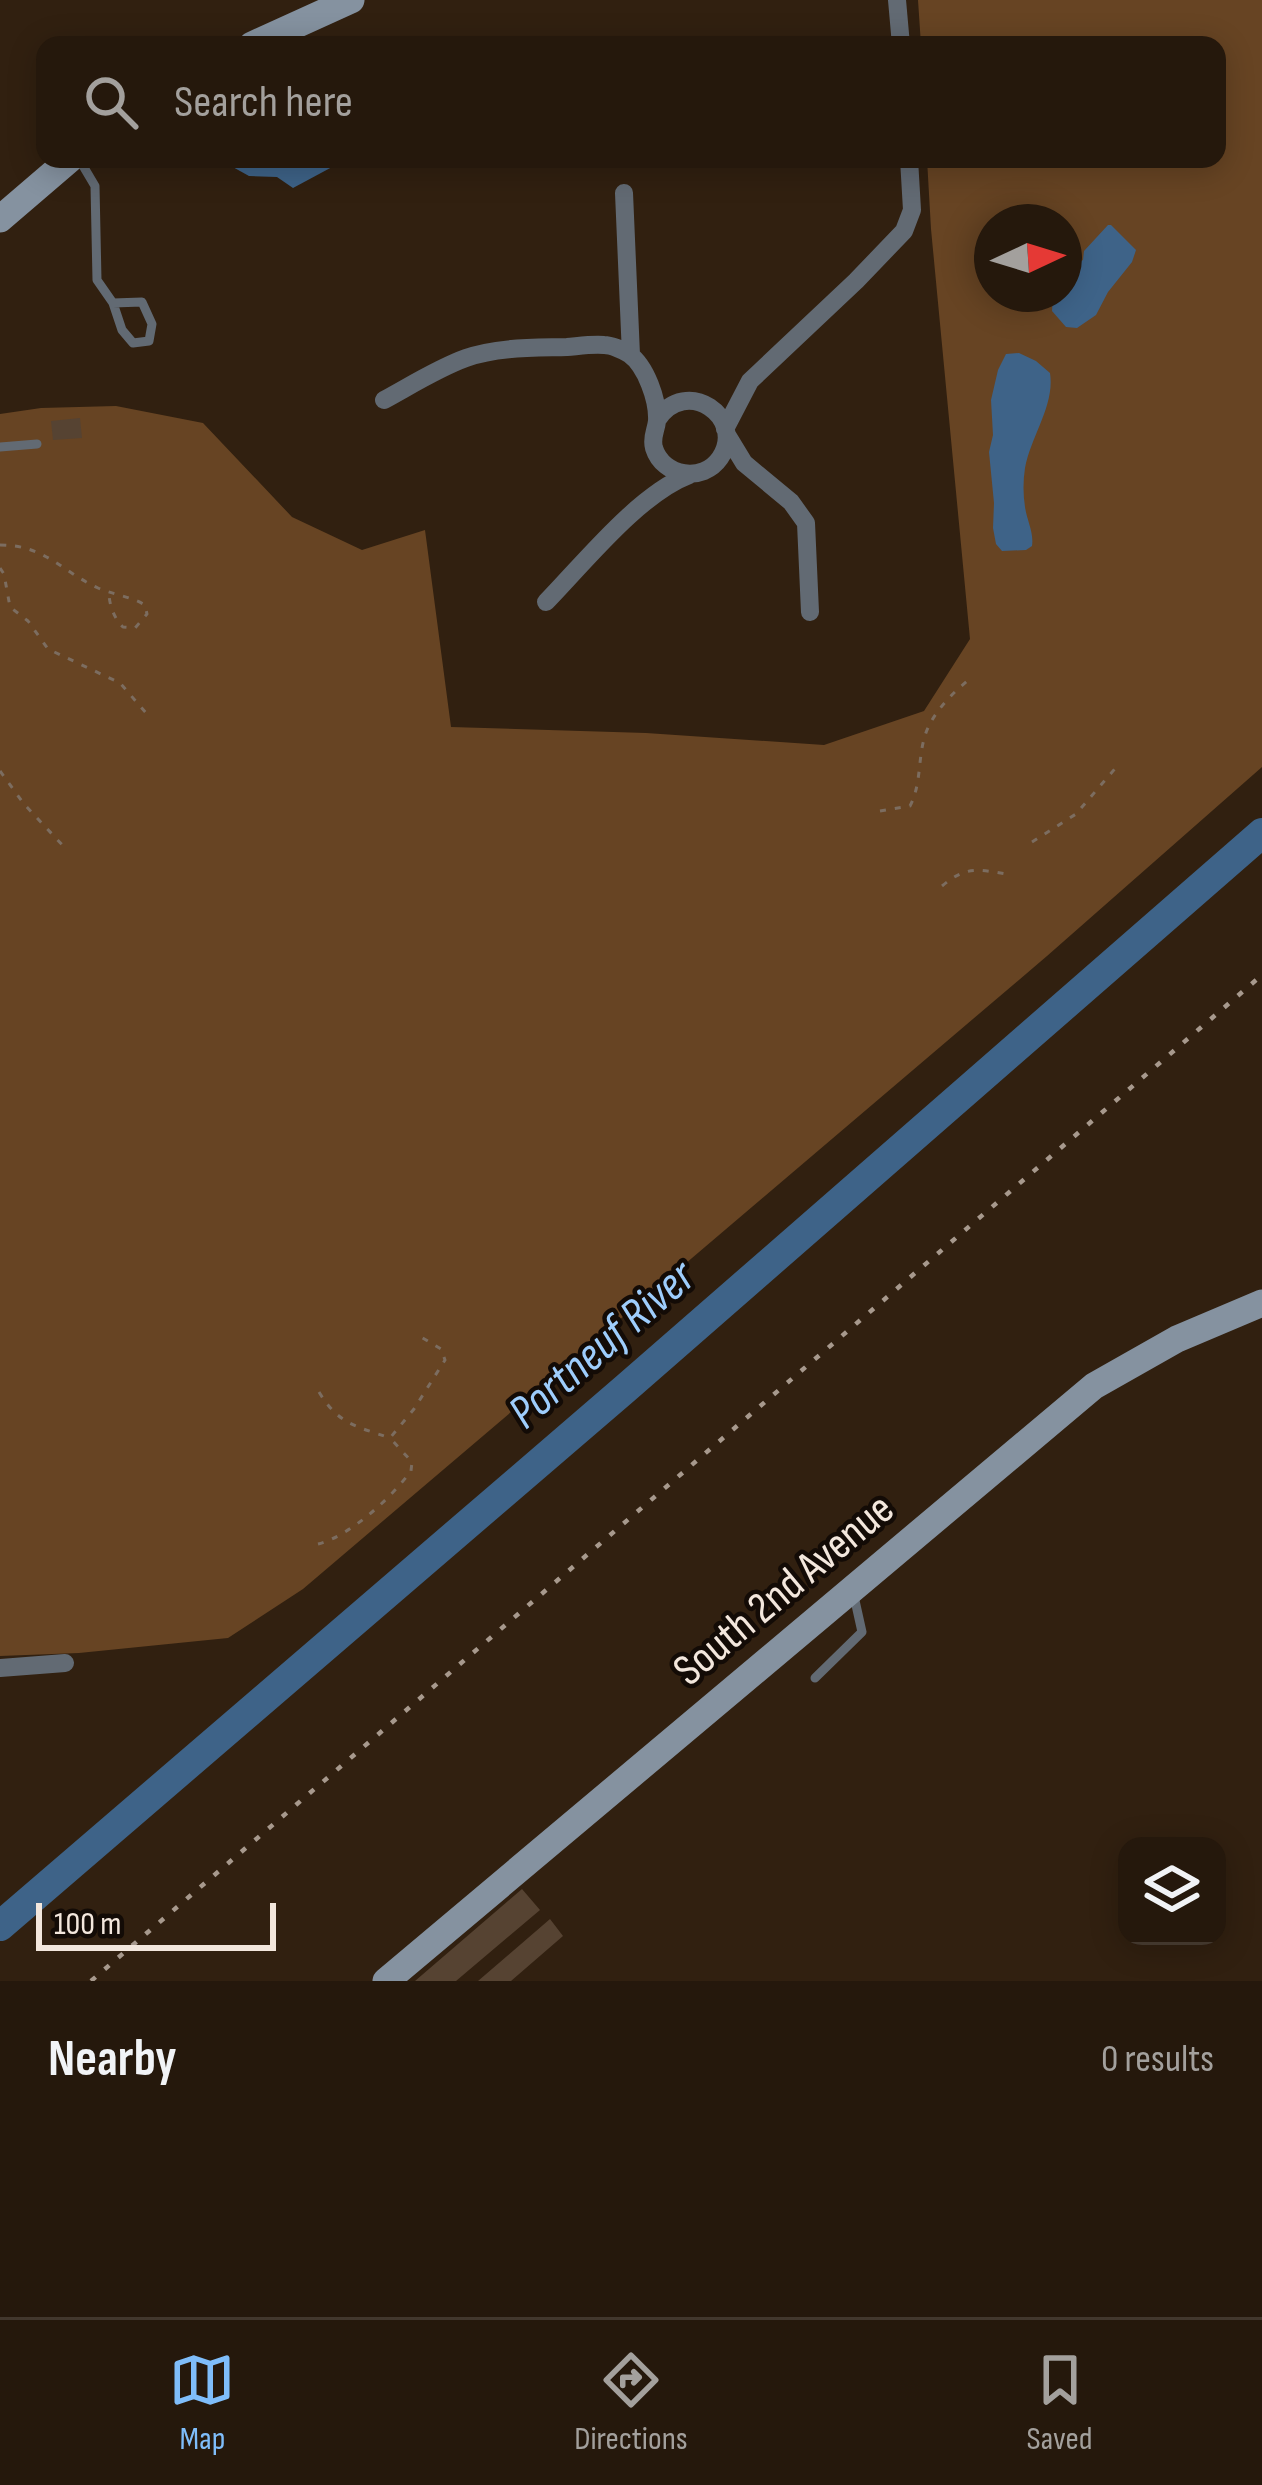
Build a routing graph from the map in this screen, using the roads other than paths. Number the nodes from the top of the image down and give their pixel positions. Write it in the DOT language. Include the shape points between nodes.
graph roads {
  1 [pos="351,0"];
  2 [pos="897,0"];
  3 [pos="272,36"];
  4 [pos="900,36"];
  5 [pos="60,168"];
  6 [pos="85,168"];
  7 [pos="910,168"];
  8 [pos="624,194"];
  9 [pos="0,219"];
  10 [pos="113,303"];
  11 [pos="631,355"];
  12 [pos="646,375"];
  13 [pos="749,381"];
  14 [pos="384,400"];
  15 [pos="696,401"];
  16 [pos="657,420"];
  17 [pos="726,432"];
  18 [pos="37,443"];
  19 [pos="0,447"];
  20 [pos="656,453"];
  21 [pos="696,473"];
  22 [pos="762,478"];
  23 [pos="646,501"];
  24 [pos="545,602"];
  25 [pos="810,612"];
  26 [pos="1262,1303"];
  27 [pos="852,1587"];
  28 [pos="64,1664"];
  29 [pos="0,1668"];
  30 [pos="815,1678"];
  31 [pos="386,1981"];
  1 -- 3 [label="street"];
  2 -- 4 [label="street"];
  5 -- 9 [label="street"];
  6 -- 10 [label="lane" via="95,186 97,280"];
  7 -- 13 [label="street" via="912,210 904,231"];
  8 -- 11 [label="street"];
  10 -- 10 [label="lane" via="133,343 149,340 142,302"];
  11 -- 12 [label="street"];
  11 -- 14 [label="street" via="607,344 497,350 464,358"];
  12 -- 15 [label="street"];
  12 -- 16 [label="street"];
  13 -- 15 [label="street"];
  13 -- 17 [label="street"];
  15 -- 16 [label="street" via="672,404"];
  15 -- 17 [label="street" via="718,413"];
  16 -- 20 [label="street"];
  17 -- 21 [label="street" via="720,458"];
  17 -- 22 [label="street"];
  18 -- 19 [label="lane"];
  20 -- 21 [label="street" via="668,467"];
  20 -- 23 [label="street"];
  21 -- 22 [label="street"];
  21 -- 23 [label="street"];
  22 -- 25 [label="street" via="806,523"];
  23 -- 24 [label="street"];
  26 -- 27 [label="street, South 2nd Avenue" via="1094,1386"];
  27 -- 30 [label="lane" via="862,1632"];
  27 -- 31 [label="street, South 2nd Avenue"];
  28 -- 29 [label="street"];
}
